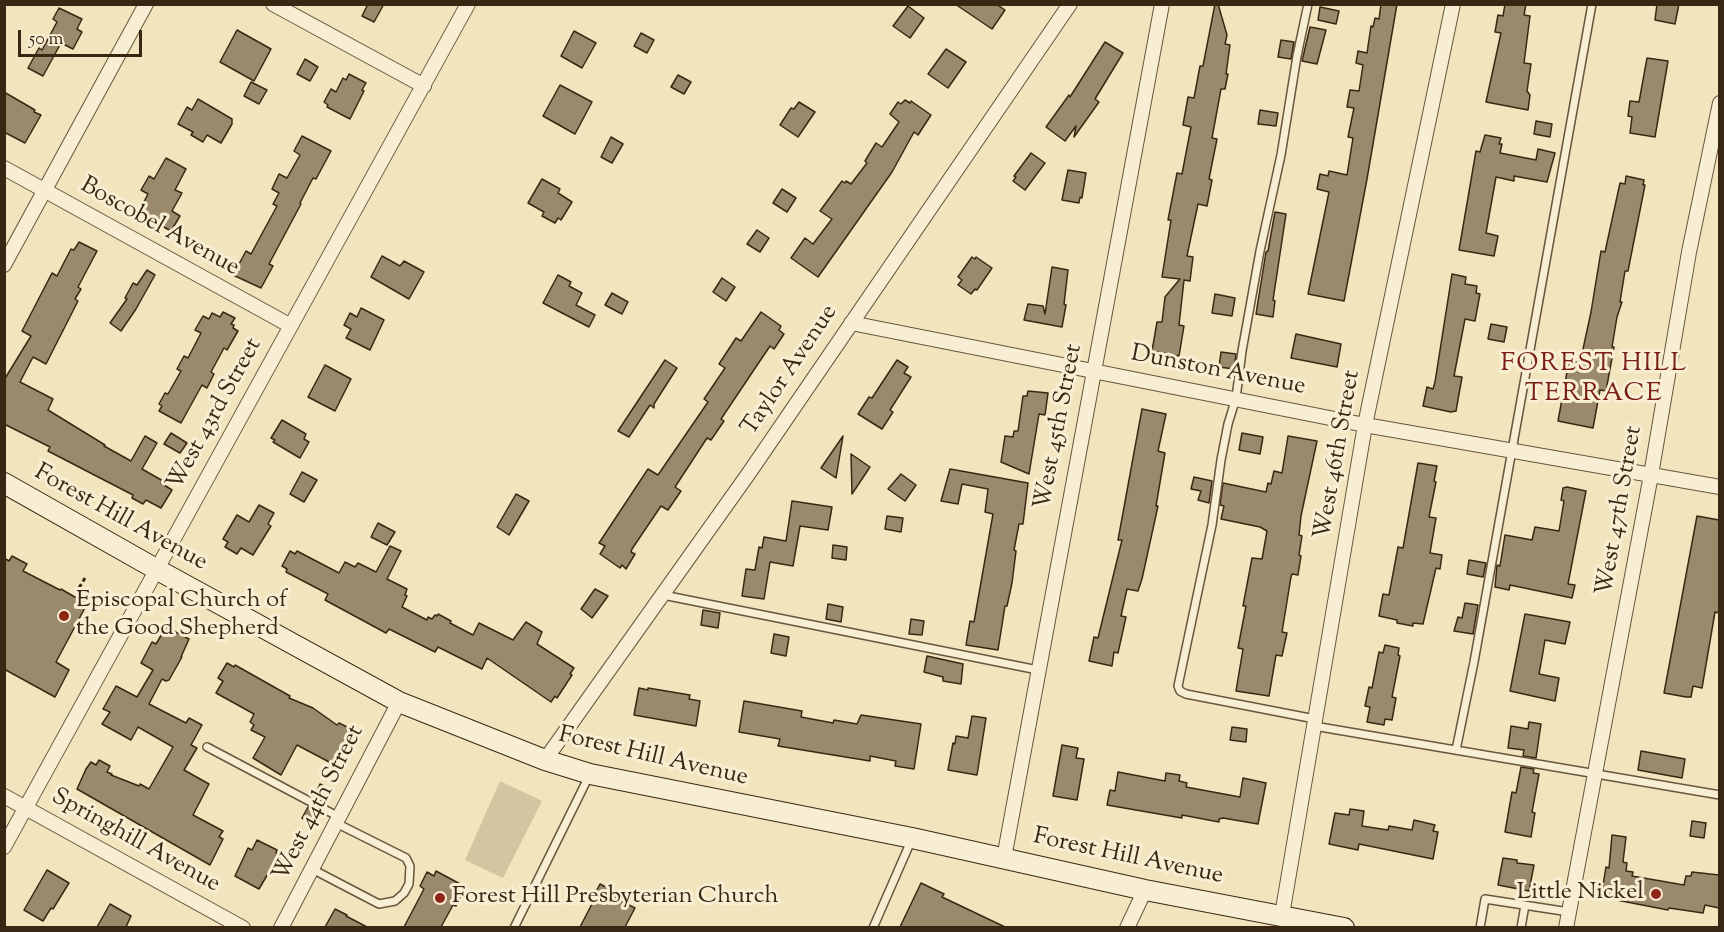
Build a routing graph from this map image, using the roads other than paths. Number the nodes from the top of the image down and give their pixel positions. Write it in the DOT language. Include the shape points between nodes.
graph roads {
  1 [pos="146,4"];
  2 [pos="273,4"];
  3 [pos="468,4"];
  4 [pos="1070,4"];
  5 [pos="1162,4"];
  6 [pos="1308,4"];
  7 [pos="1453,4"];
  8 [pos="1592,4"];
  9 [pos="424,86"];
  10 [pos="1719,103"];
  11 [pos="4,168"];
  12 [pos="44,190"];
  13 [pos="4,265"];
  14 [pos="851,324"];
  15 [pos="291,326"];
  16 [pos="1094,370"];
  17 [pos="1236,398"];
  18 [pos="1365,424"];
  19 [pos="1512,450"];
  20 [pos="1651,475"];
  21 [pos="4,483"];
  22 [pos="1719,487"];
  23 [pos="156,569"];
  24 [pos="663,595"];
  25 [pos="1038,670"];
  26 [pos="399,702"];
  27 [pos="1314,723"];
  28 [pos="207,747"];
  29 [pos="1456,750"];
  30 [pos="545,760"];
  31 [pos="590,774"];
  32 [pos="1595,774"];
  33 [pos="1719,795"];
  34 [pos="4,796"];
  35 [pos="26,808"];
  36 [pos="337,820"];
  37 [pos="912,838"];
  38 [pos="4,847"];
  39 [pos="1004,858"];
  40 [pos="312,868"];
  41 [pos="1145,890"];
  42 [pos="1525,905"];
  43 [pos="1569,912"];
  44 [pos="1282,915"];
  45 [pos="243,927"];
  46 [pos="281,927"];
  47 [pos="514,927"];
  48 [pos="873,927"];
  49 [pos="1127,927"];
  50 [pos="1344,927"];
  51 [pos="1480,927"];
  52 [pos="1521,927"];
  53 [pos="1566,927"];
  1 -- 12 [label="street"];
  2 -- 9 [label="street"];
  3 -- 9 [label="street, West 43rd Street"];
  4 -- 14 [label="street, Taylor Avenue"];
  5 -- 16 [label="street, West 45th Street"];
  6 -- 17 [label="lane"];
  7 -- 18 [label="street, West 46th Street"];
  8 -- 19 [label="lane"];
  9 -- 15 [label="street, West 43rd Street"];
  10 -- 20 [label="street, West 47th Street"];
  11 -- 12 [label="street, Boscobel Avenue"];
  12 -- 13 [label="street"];
  12 -- 15 [label="street, Boscobel Avenue"];
  14 -- 16 [label="street, Dunston Avenue"];
  14 -- 24 [label="street, Taylor Avenue"];
  15 -- 23 [label="street, West 43rd Street"];
  16 -- 17 [label="street, Dunston Avenue"];
  16 -- 25 [label="street, West 45th Street"];
  17 -- 18 [label="street, Dunston Avenue"];
  17 -- 27 [label="lane" via="1178,686 1186,694"];
  18 -- 19 [label="street, Dunston Avenue"];
  18 -- 27 [label="street, West 46th Street"];
  19 -- 20 [label="street, Dunston Avenue"];
  19 -- 29 [label="lane"];
  20 -- 22 [label="street, Dunston Avenue"];
  20 -- 32 [label="street, West 47th Street"];
  21 -- 23 [label="main road, Forest Hill Avenue"];
  23 -- 26 [label="main road, Forest Hill Avenue"];
  23 -- 35 [label="street, West 43rd Street"];
  24 -- 25 [label="lane"];
  24 -- 30 [label="street, Taylor Avenue"];
  25 -- 39 [label="street, West 45th Street"];
  26 -- 30 [label="main road, Forest Hill Avenue"];
  26 -- 36 [label="street, West 44th Street"];
  27 -- 29 [label="lane"];
  27 -- 44 [label="street, West 46th Street"];
  28 -- 36 [label="lane"];
  29 -- 32 [label="lane"];
  30 -- 31 [label="main road, Forest Hill Avenue"];
  31 -- 37 [label="main road, Forest Hill Avenue"];
  31 -- 47 [label="lane"];
  32 -- 33 [label="lane"];
  32 -- 43 [label="street, West 47th Street"];
  34 -- 35 [label="street, Springhill Avenue"];
  35 -- 38 [label="street, West 43rd Street"];
  35 -- 45 [label="street, Springhill Avenue"];
  36 -- 40 [label="street, West 44th Street"];
  36 -- 40 [label="lane" via="406,858 410,866 409,884 395,901 379,904"];
  37 -- 39 [label="main road, Forest Hill Avenue"];
  37 -- 48 [label="lane"];
  39 -- 41 [label="main road, Forest Hill Avenue"];
  40 -- 46 [label="street, West 44th Street"];
  41 -- 44 [label="main road, Forest Hill Avenue"];
  41 -- 49 [label="street"];
  42 -- 43 [label="lane"];
  42 -- 51 [label="lane" via="1485,899"];
  42 -- 52 [label="lane"];
  43 -- 53 [label="street, West 47th Street"];
  44 -- 50 [label="main road, Forest Hill Avenue"];
}
